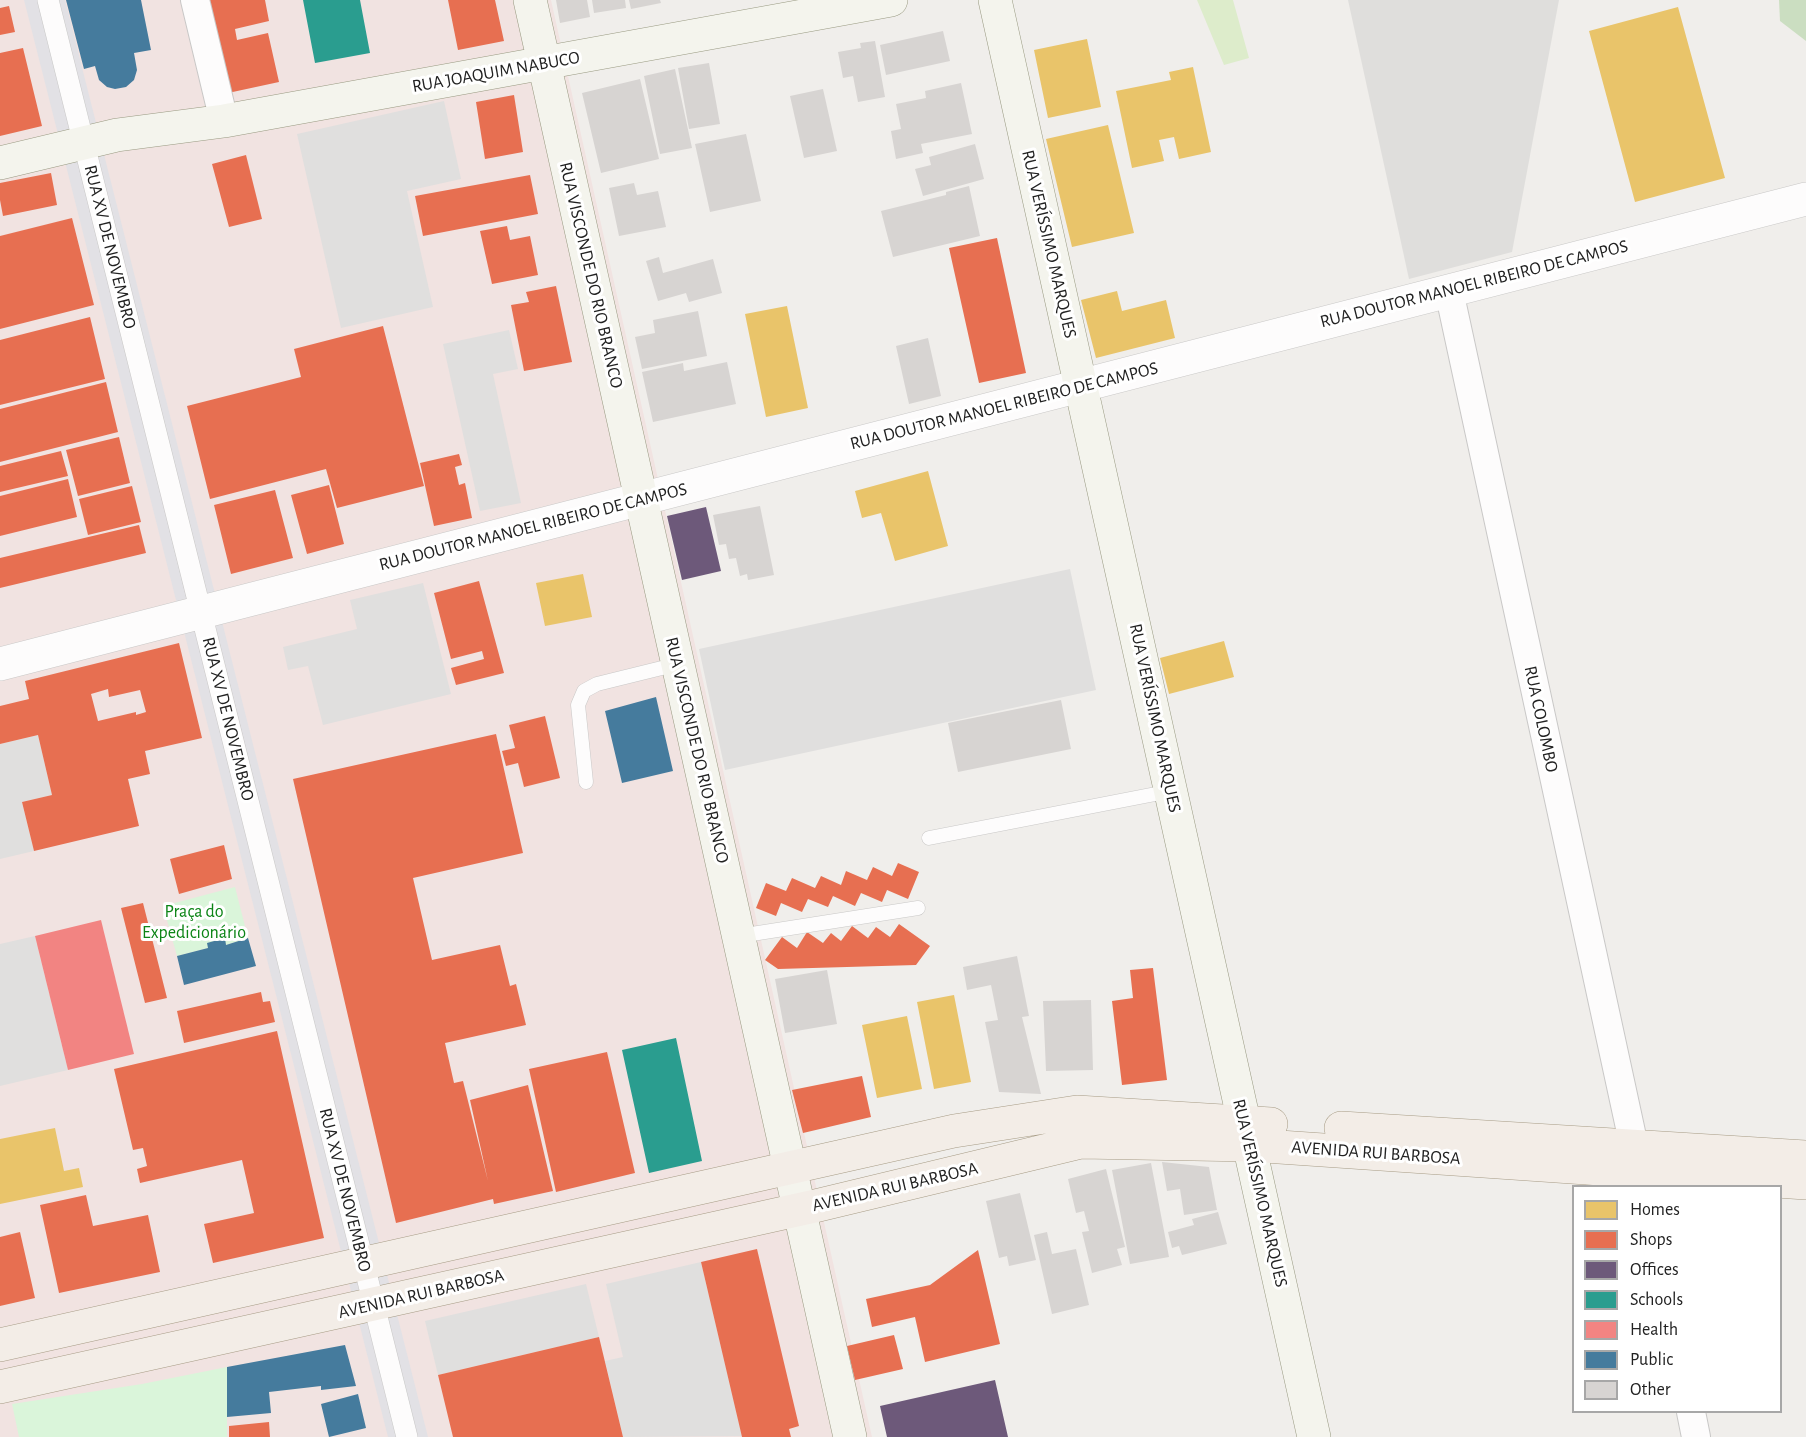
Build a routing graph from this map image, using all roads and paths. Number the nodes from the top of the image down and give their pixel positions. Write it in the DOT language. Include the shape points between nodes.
graph roads {
  1 [pos="48,0"];
  2 [pos="195,0"];
  3 [pos="530,0"];
  4 [pos="891,0"];
  5 [pos="995,0"];
  6 [pos="544,63"];
  7 [pos="224,121"];
  8 [pos="92,140"];
  9 [pos="0,163"];
  10 [pos="1806,199"];
  11 [pos="1449,291"];
  12 [pos="1081,386"];
  13 [pos="641,500"];
  14 [pos="201,612"];
  15 [pos="0,664"];
  16 [pos="678,664"];
  17 [pos="586,782"];
  18 [pos="1171,791"];
  19 [pos="929,838"];
  20 [pos="918,908"];
  21 [pos="739,936"];
  22 [pos="1247,1133"];
  23 [pos="1806,1157"];
  24 [pos="790,1168"];
  25 [pos="1638,1168"];
  26 [pos="1806,1183"];
  27 [pos="799,1210"];
  28 [pos="364,1263"];
  29 [pos="374,1304"];
  30 [pos="0,1345"];
  31 [pos="0,1387"];
  32 [pos="1690,1413"];
  33 [pos="407,1437"];
  34 [pos="850,1437"];
  35 [pos="1314,1437"];
  36 [pos="1696,1437"];
  1 -- 8 [label="street, RUA XV DE NOVEMBRO"];
  2 -- 7 [label="street"];
  3 -- 6 [label="main road, RUA VISCONDE DO RIO BRANCO"];
  4 -- 6 [label="main road, RUA JOAQUIM NABUCO"];
  5 -- 12 [label="main road, RUA VERÍSSIMO MARQUES"];
  6 -- 7 [label="main road, RUA JOAQUIM NABUCO"];
  6 -- 13 [label="main road, RUA VISCONDE DO RIO BRANCO"];
  7 -- 8 [label="main road, RUA JOAQUIM NABUCO"];
  8 -- 9 [label="main road, RUA JOAQUIM NABUCO"];
  8 -- 14 [label="street, RUA XV DE NOVEMBRO"];
  10 -- 11 [label="street, RUA DOUTOR MANOEL RIBEIRO DE CAMPOS"];
  11 -- 12 [label="street, RUA DOUTOR MANOEL RIBEIRO DE CAMPOS"];
  11 -- 25 [label="street, RUA COLOMBO"];
  12 -- 13 [label="street, RUA DOUTOR MANOEL RIBEIRO DE CAMPOS"];
  12 -- 18 [label="main road, RUA VERÍSSIMO MARQUES"];
  13 -- 14 [label="street, RUA DOUTOR MANOEL RIBEIRO DE CAMPOS"];
  13 -- 16 [label="main road, RUA VISCONDE DO RIO BRANCO"];
  14 -- 15 [label="street, RUA DOUTOR MANOEL RIBEIRO DE CAMPOS"];
  14 -- 28 [label="street, RUA XV DE NOVEMBRO" via="249,767"];
  16 -- 17 [label="lane" via="597,684 584,691 578,705"];
  16 -- 21 [label="main road, RUA VISCONDE DO RIO BRANCO"];
  18 -- 19 [label="lane"];
  18 -- 22 [label="main road, RUA VERÍSSIMO MARQUES"];
  20 -- 21 [label="lane"];
  21 -- 24 [label="main road, RUA VISCONDE DO RIO BRANCO"];
  22 -- 24 [label="main road, AVENIDA RUI BARBOSA" via="1077,1112 954,1131"];
  22 -- 25 [label="main road, AVENIDA RUI BARBOSA"];
  22 -- 27 [label="main road, AVENIDA RUI BARBOSA" via="1082,1142"];
  22 -- 35 [label="main road, RUA VERÍSSIMO MARQUES"];
  23 -- 25 [label="main road, AVENIDA RUI BARBOSA"];
  24 -- 27 [label="main road, RUA VISCONDE DO RIO BRANCO"];
  24 -- 28 [label="main road, AVENIDA RUI BARBOSA"];
  25 -- 26 [label="main road, AVENIDA RUI BARBOSA"];
  27 -- 29 [label="main road, AVENIDA RUI BARBOSA"];
  27 -- 34 [label="main road, RUA VISCONDE DO RIO BRANCO"];
  28 -- 29 [label="street, RUA XV DE NOVEMBRO"];
  28 -- 30 [label="main road, AVENIDA RUI BARBOSA"];
  29 -- 31 [label="main road, AVENIDA RUI BARBOSA"];
  29 -- 33 [label="street, RUA XV DE NOVEMBRO"];
  32 -- 36 [label="street"];
}
